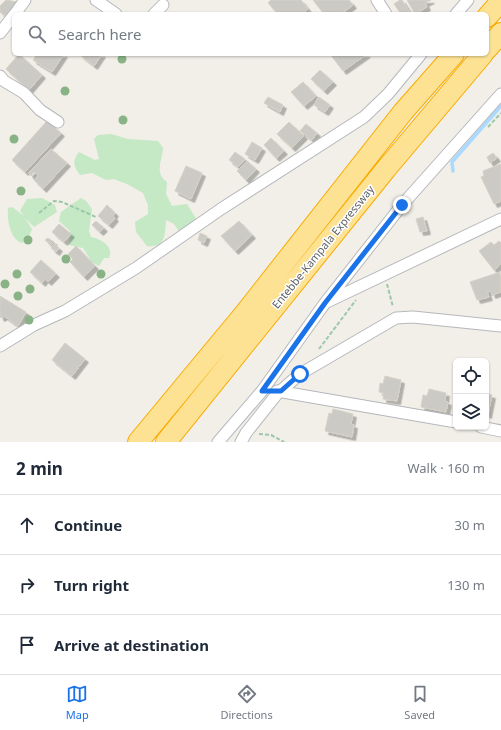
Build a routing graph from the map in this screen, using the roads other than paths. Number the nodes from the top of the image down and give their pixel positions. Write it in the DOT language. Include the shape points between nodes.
graph roads {
  1 [pos="25,0"];
  2 [pos="96,0"];
  3 [pos="377,0"];
  4 [pos="468,0"];
  5 [pos="501,1"];
  6 [pos="163,5"];
  7 [pos="16,12"];
  8 [pos="113,12"];
  9 [pos="156,12"];
  10 [pos="385,12"];
  11 [pos="458,12"];
  12 [pos="489,15"];
  13 [pos="12,17"];
  14 [pos="2,27"];
  15 [pos="501,33"];
  16 [pos="489,47"];
  17 [pos="416,56"];
  18 [pos="452,56"];
  19 [pos="481,56"];
  20 [pos="0,76"];
  21 [pos="501,94"];
  22 [pos="58,122"];
  23 [pos="501,219"];
  24 [pos="325,303"];
  25 [pos="501,326"];
  26 [pos="0,346"];
  27 [pos="262,391"];
  28 [pos="281,391"];
  29 [pos="453,421"];
  30 [pos="489,429"];
  31 [pos="501,431"];
  32 [pos="244,437"];
  33 [pos="138,442"];
  34 [pos="166,442"];
  35 [pos="218,442"];
  1 -- 7 [label="street"];
  2 -- 8 [label="street"];
  3 -- 10 [label="street"];
  4 -- 11 [label="street"];
  5 -- 12 [label="highway"];
  6 -- 9 [label="street"];
  13 -- 14 [label="street"];
  15 -- 16 [label="highway"];
  17 -- 26 [label="street" via="388,94 364,117 221,209 136,268"];
  18 -- 33 [label="highway, Entebbe-Kampala Expressway" via="403,112 245,313"];
  19 -- 34 [label="highway, Entebbe-Kampala Expressway" via="386,169"];
  20 -- 22 [label="street"];
  21 -- 24 [label="street" via="402,205"];
  23 -- 24 [label="street"];
  24 -- 27 [label="street"];
  25 -- 28 [label="street" via="413,317 396,318 300,374"];
  27 -- 28 [label="street"];
  27 -- 35 [label="street"];
  28 -- 29 [label="street"];
  28 -- 32 [label="street"];
  30 -- 31 [label="street"];
}
